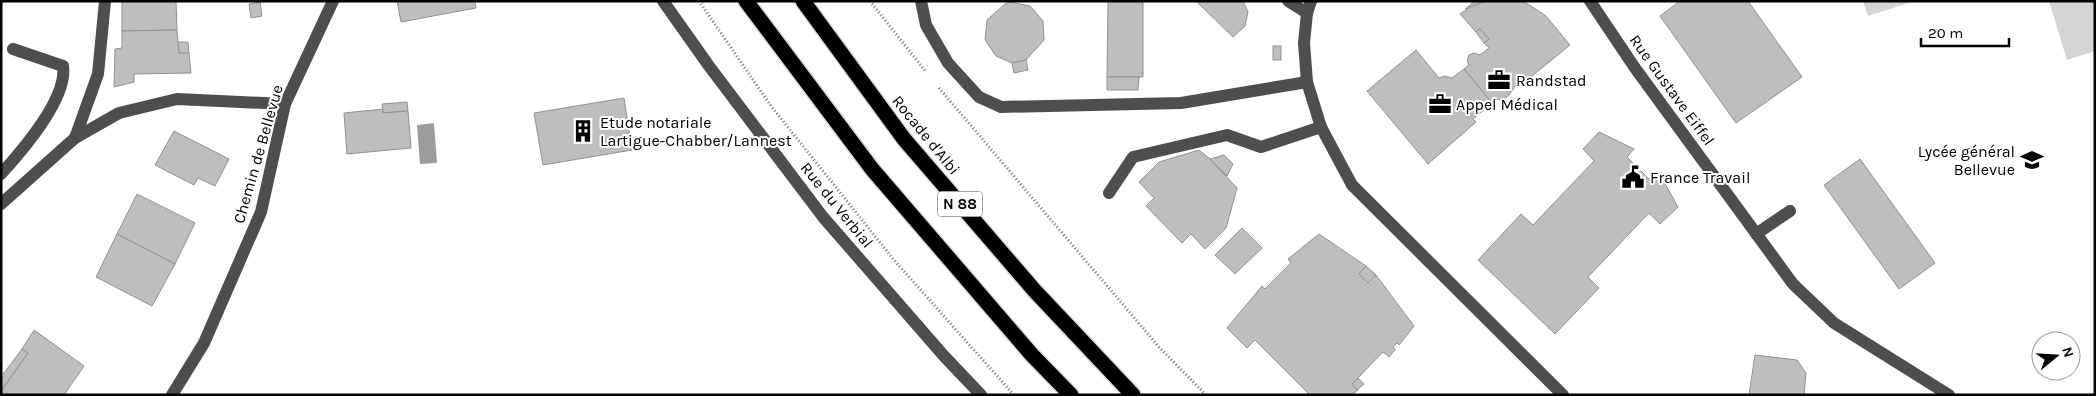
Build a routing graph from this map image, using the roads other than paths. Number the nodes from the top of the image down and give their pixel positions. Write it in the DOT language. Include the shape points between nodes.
graph roads {
  1 [pos="105,1"];
  2 [pos="333,1"];
  3 [pos="663,1"];
  4 [pos="746,1"];
  5 [pos="803,1"];
  6 [pos="921,1"];
  7 [pos="1288,1"];
  8 [pos="1590,1"];
  9 [pos="1309,7"];
  10 [pos="13,49"];
  11 [pos="1307,82"];
  12 [pos="286,104"];
  13 [pos="1321,128"];
  14 [pos="75,138"];
  15 [pos="1,174"];
  16 [pos="1109,193"];
  17 [pos="1,204"];
  18 [pos="1790,211"];
  19 [pos="1756,234"];
  20 [pos="172,395"];
  21 [pos="981,395"];
  22 [pos="1071,395"];
  23 [pos="1133,395"];
  24 [pos="1563,395"];
  25 [pos="1949,395"];
  1 -- 14 [label="street" via="98,74"];
  2 -- 12 [label="street, Chemin de Bellevue"];
  3 -- 21 [label="street, Rue du Verbial" via="823,217"];
  4 -- 22 [label="highway, N 88" via="872,169 1032,355"];
  5 -- 23 [label="highway, Rocade d'Albi / N 88" via="904,139 1034,290"];
  6 -- 11 [label="street" via="926,25 948,63 979,96 1001,107 1181,104"];
  7 -- 9 [label="street"];
  8 -- 19 [label="street, Rue Gustave Eiffel"];
  9 -- 11 [label="street" via="1304,44"];
  10 -- 15 [label="street" via="63,66 65,76 30,142"];
  11 -- 13 [label="street"];
  12 -- 14 [label="street" via="177,99 120,113"];
  12 -- 20 [label="street, Chemin de Bellevue" via="261,212 204,344"];
  13 -- 16 [label="street" via="1261,147 1227,135 1133,157"];
  13 -- 24 [label="street" via="1352,185"];
  14 -- 17 [label="street"];
  18 -- 19 [label="street"];
  19 -- 25 [label="street, Rue Gustave Eiffel" via="1793,284 1834,323"];
}
